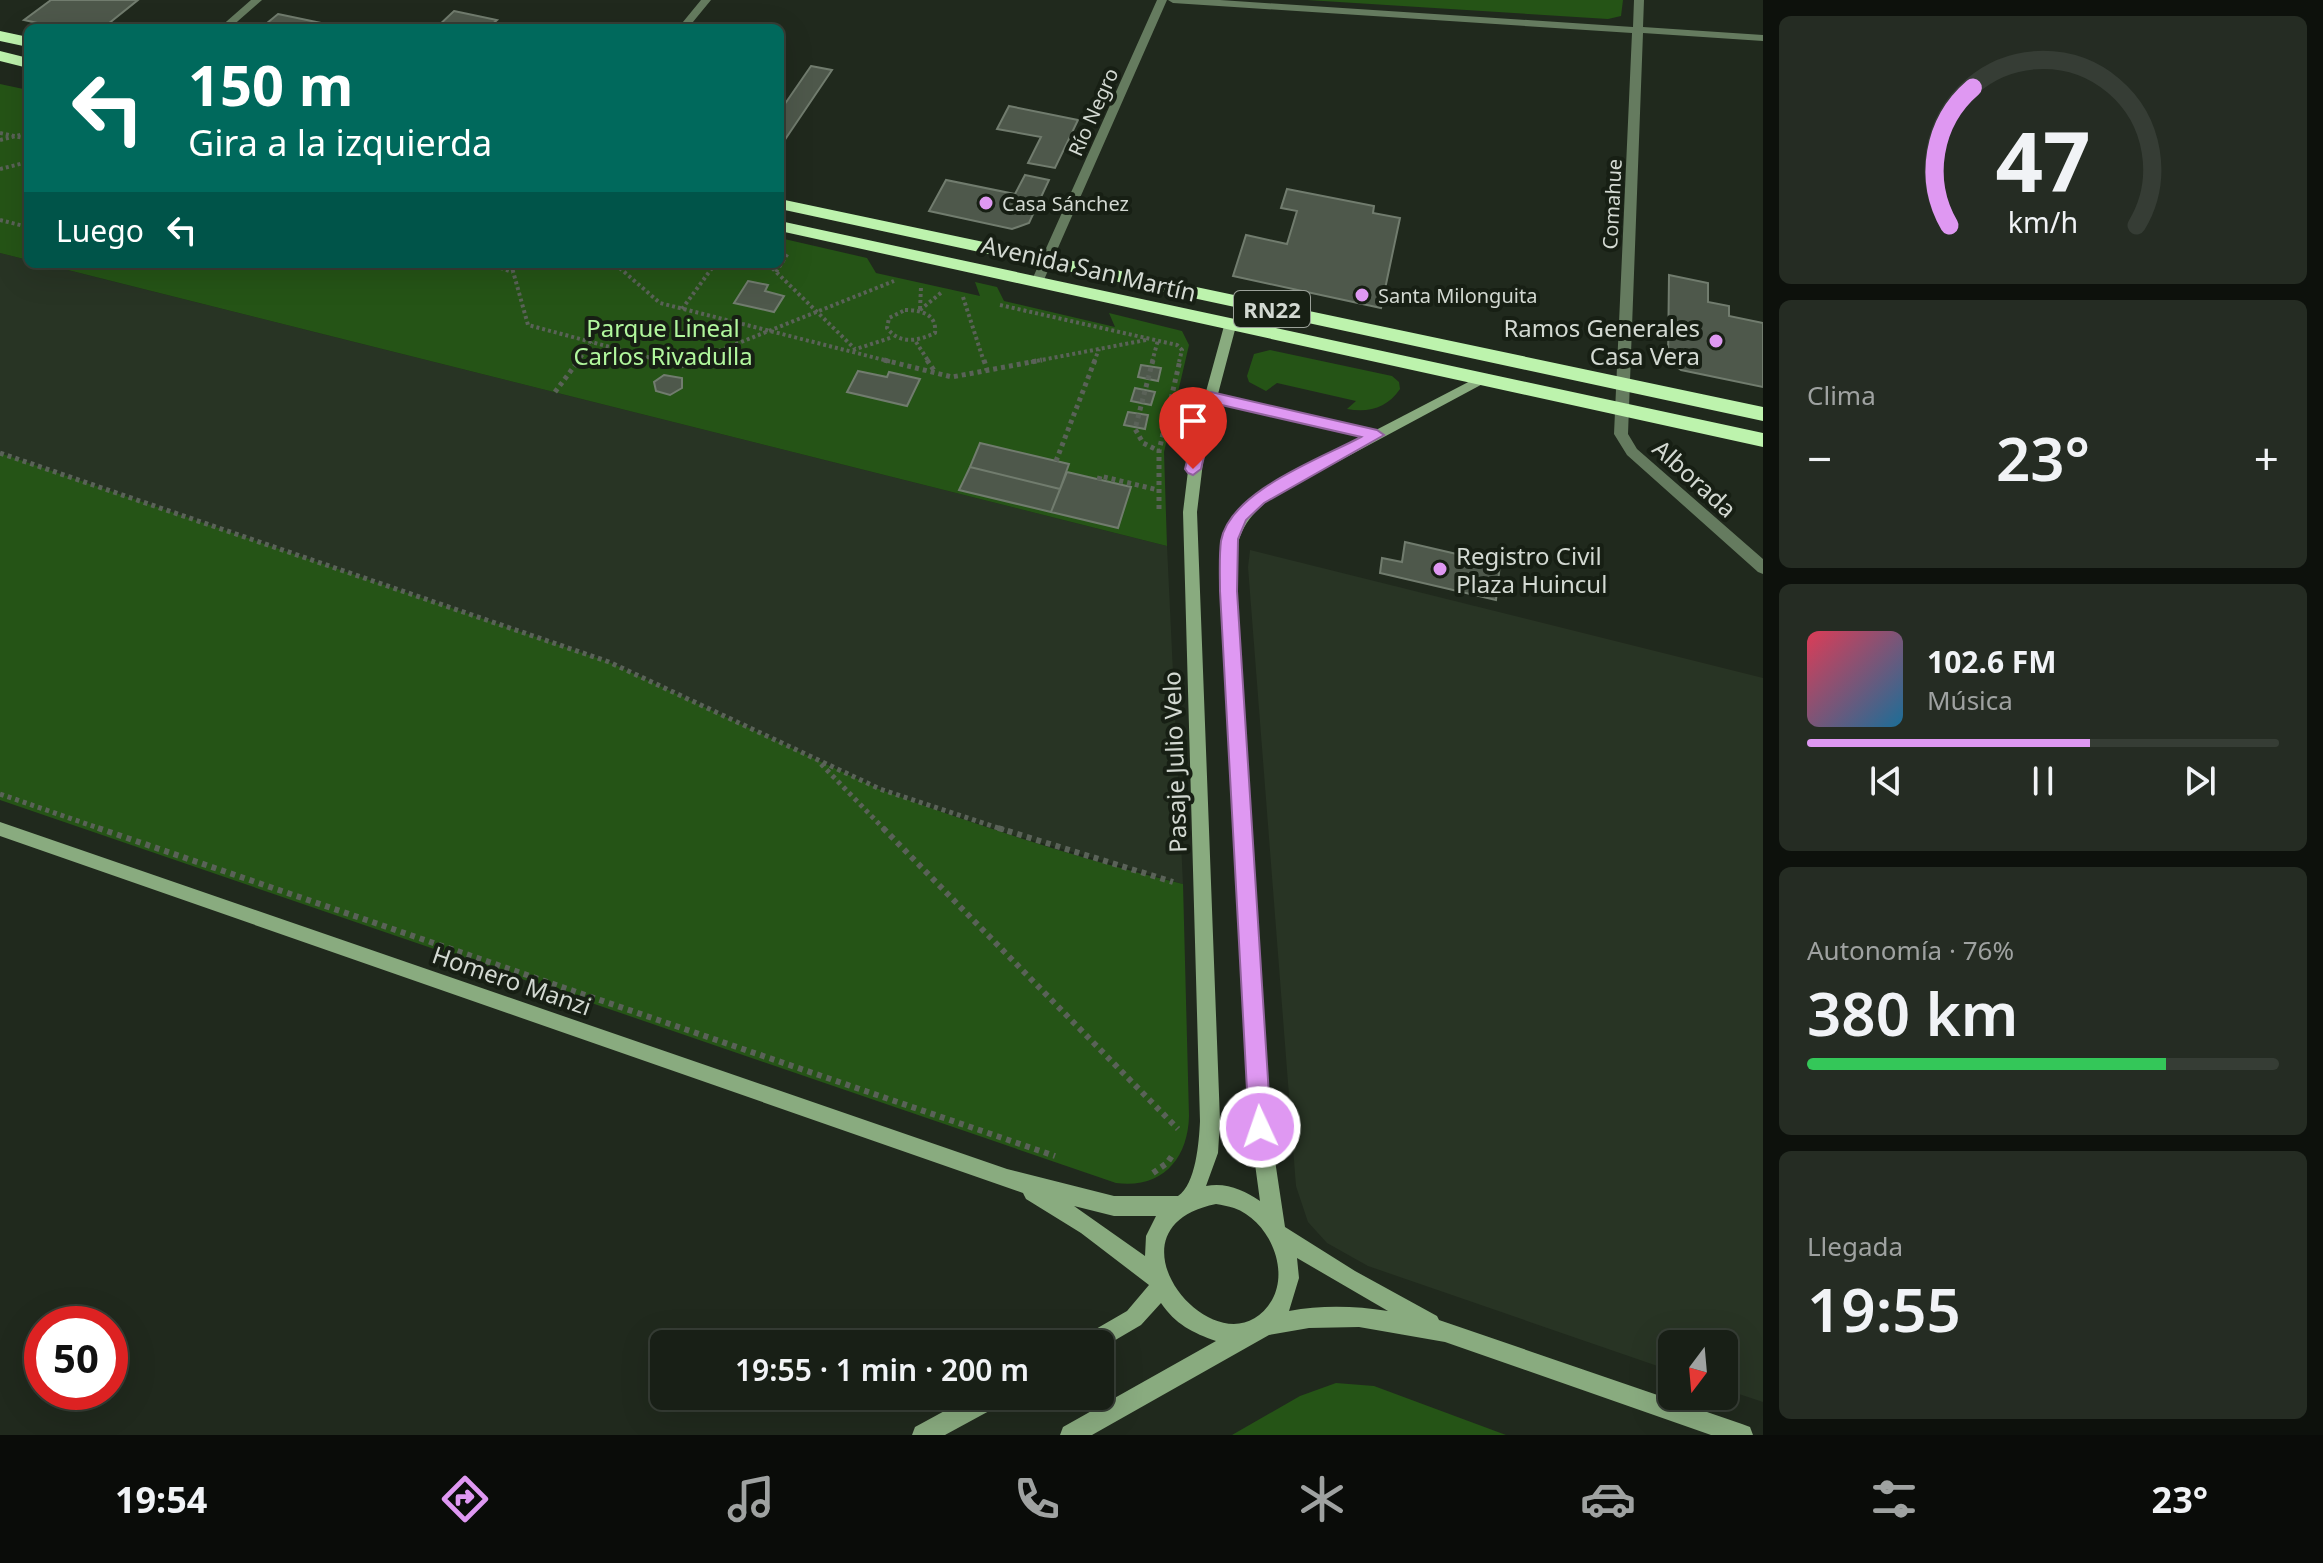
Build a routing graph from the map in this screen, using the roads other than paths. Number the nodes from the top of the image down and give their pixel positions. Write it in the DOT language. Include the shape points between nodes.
graph roads {
  1 [pos="257,0"];
  2 [pos="706,0"];
  3 [pos="1162,0"];
  4 [pos="1173,0"];
  5 [pos="1639,0"];
  6 [pos="229,24"];
  7 [pos="686,24"];
  8 [pos="1638,30"];
  9 [pos="0,36"];
  10 [pos="1763,38"];
  11 [pos="24,41"];
  12 [pos="0,56"];
  13 [pos="24,62"];
  14 [pos="784,205"];
  15 [pos="784,227"];
  16 [pos="1046,261"];
  17 [pos="1037,282"];
  18 [pos="1230,326"];
  19 [pos="1483,380"];
  20 [pos="1622,384"];
  21 [pos="1211,397"];
  22 [pos="1621,409"];
  23 [pos="1763,414"];
  24 [pos="1377,435"];
  25 [pos="1763,440"];
  26 [pos="1763,568"];
  27 [pos="2,834"];
  28 [pos="1007,1179"];
  29 [pos="1185,1202"];
  30 [pos="1276,1231"];
  31 [pos="1160,1283"];
  32 [pos="1260,1329"];
  33 [pos="1113,1330"];
  34 [pos="1445,1331"];
  35 [pos="969,1410"];
  36 [pos="923,1435"];
  37 [pos="1071,1435"];
  38 [pos="1742,1435"];
  1 -- 6 [label="street"];
  2 -- 7 [label="street"];
  3 -- 16 [label="street, Río Negro"];
  4 -- 8 [label="street"];
  5 -- 8 [label="street, Comahue"];
  8 -- 10 [label="street"];
  8 -- 20 [label="street, Comahue"];
  9 -- 11 [label="highway"];
  12 -- 13 [label="highway"];
  14 -- 16 [label="highway, Avenida San Martín / RN22"];
  15 -- 17 [label="highway, Avenida San Martín / RN22"];
  16 -- 17 [label="street, Río Negro"];
  16 -- 20 [label="highway, Avenida San Martín / RN22"];
  17 -- 18 [label="highway, Avenida San Martín / RN22"];
  18 -- 19 [label="highway, Avenida San Martín / RN22"];
  18 -- 21 [label="main road, Pasaje Julio Velo"];
  19 -- 22 [label="highway, Avenida San Martín / RN22"];
  19 -- 24 [label="main road"];
  20 -- 22 [label="street, Comahue"];
  20 -- 23 [label="highway, Avenida San Martín / RN22"];
  21 -- 24 [label="main road"];
  21 -- 29 [label="main road, Pasaje Julio Velo" via="1193,469 1190,512 1210,1121 1208,1153"];
  22 -- 25 [label="highway, Avenida San Martín / RN22"];
  22 -- 26 [label="street, Alborada" via="1621,434 1632,452"];
  24 -- 30 [label="main road" via="1258,499 1239,517 1228,550 1260,1127"];
  27 -- 28 [label="main road, Homero Manzi"];
  28 -- 29 [label="main road, Homero Manzi" via="1114,1206"];
  28 -- 31 [label="main road, Homero Manzi" via="1088,1226"];
  29 -- 30 [label="main road" via="1223,1196 1240,1200"];
  29 -- 31 [label="main road" via="1159,1230 1155,1262"];
  30 -- 32 [label="main road" via="1290,1268 1290,1285 1278,1314"];
  30 -- 34 [label="main road"];
  31 -- 32 [label="main road" via="1176,1309 1204,1330 1238,1336"];
  31 -- 33 [label="main road" via="1134,1318"];
  32 -- 34 [label="main road" via="1309,1318 1359,1317"];
  32 -- 37 [label="main road"];
  34 -- 38 [label="main road"];
  35 -- 36 [label="main road"];
}
